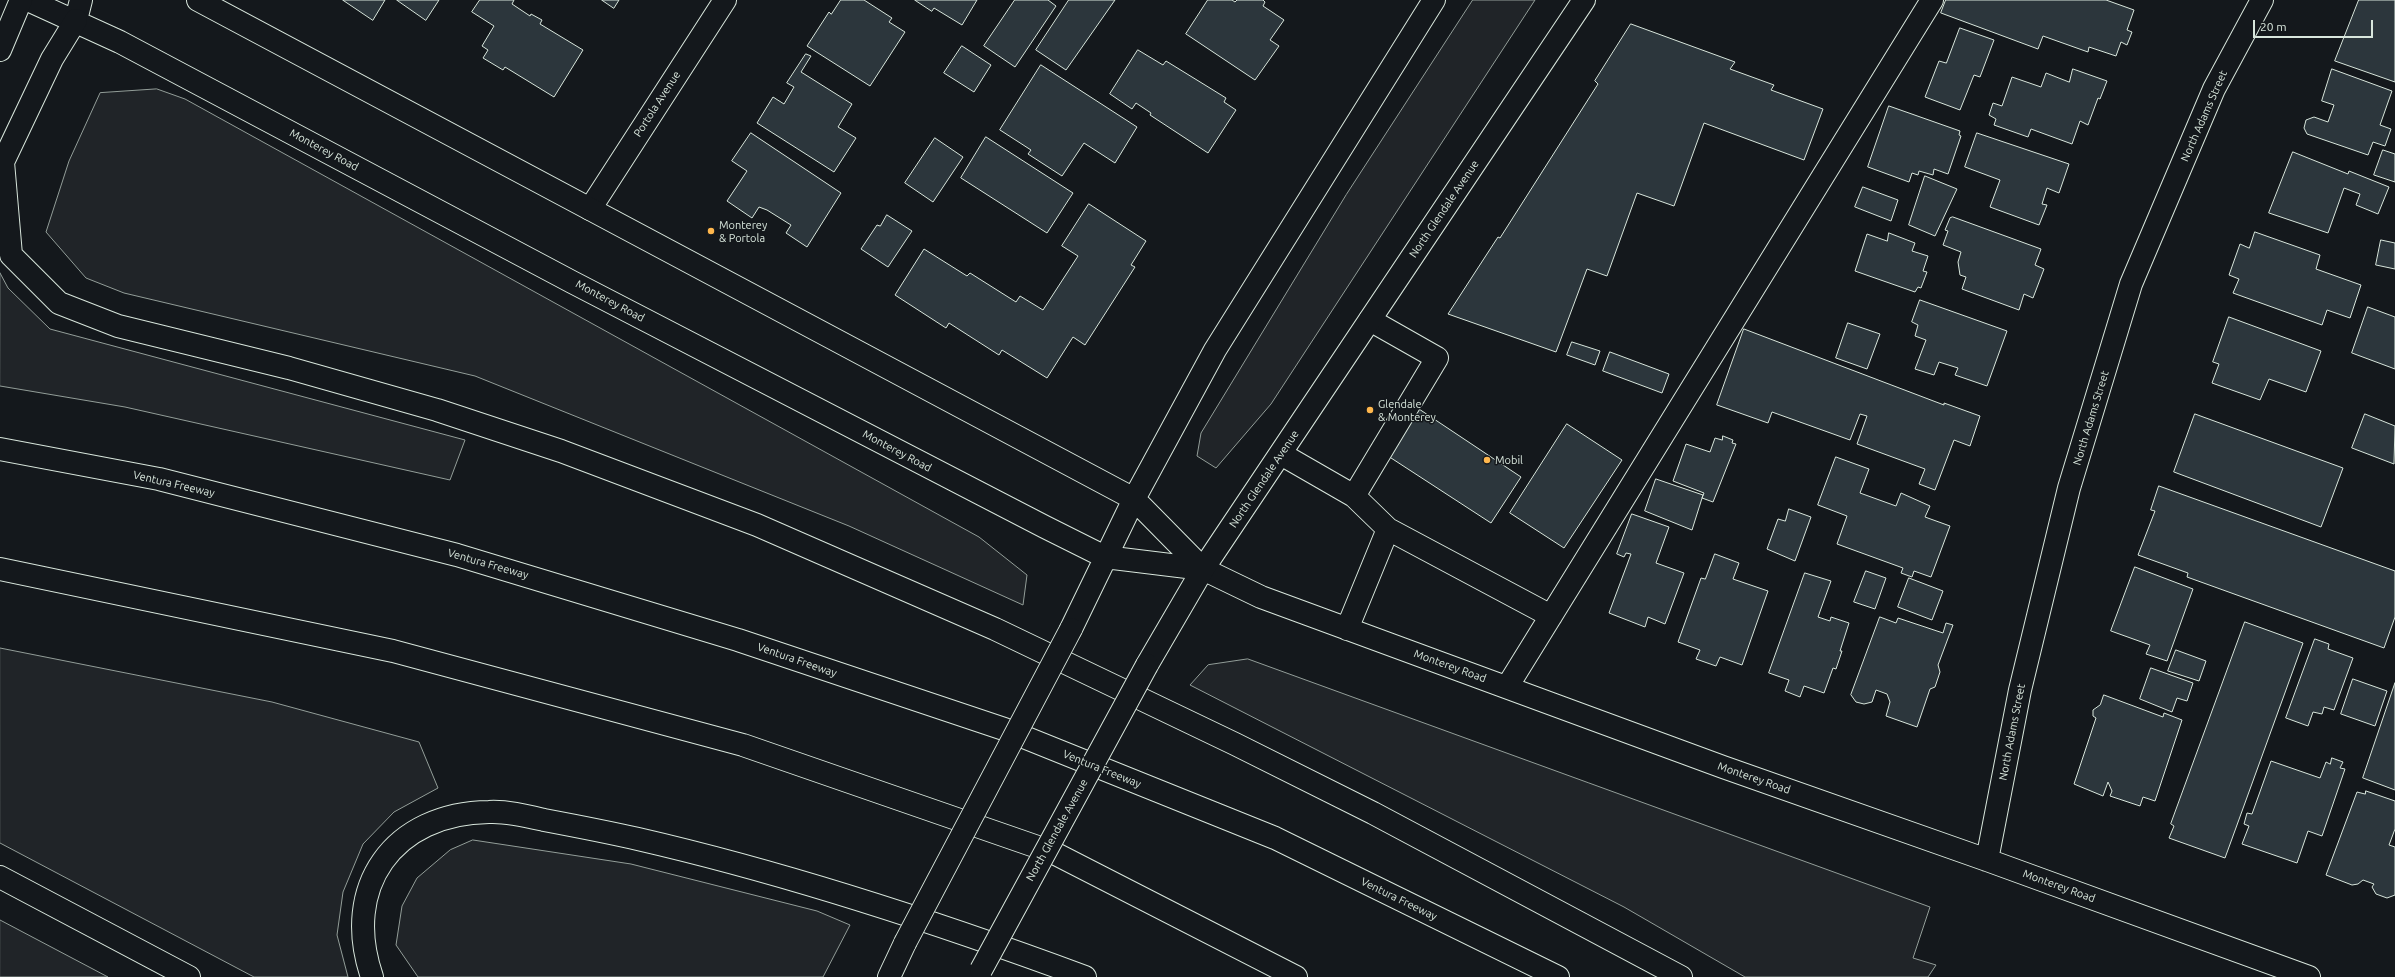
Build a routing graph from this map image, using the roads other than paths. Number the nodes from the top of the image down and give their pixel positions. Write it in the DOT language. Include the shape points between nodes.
graph roads {
  1 [pos="21,0"];
  2 [pos="28,0"];
  3 [pos="198,0"];
  4 [pos="725,0"];
  5 [pos="1434,0"];
  6 [pos="1584,0"];
  7 [pos="1932,0"];
  8 [pos="2262,0"];
  9 [pos="78,10"];
  10 [pos="0,50"];
  11 [pos="590,209"];
  12 [pos="1370,320"];
  13 [pos="0,448"];
  14 [pos="1281,454"];
  15 [pos="1354,496"];
  16 [pos="1134,500"];
  17 [pos="1388,529"];
  18 [pos="1105,557"];
  19 [pos="0,569"];
  20 [pos="1203,569"];
  21 [pos="1551,616"];
  22 [pos="1347,629"];
  23 [pos="1507,687"];
  24 [pos="1987,860"];
  25 [pos="0,878"];
  26 [pos="979,974"];
  27 [pos="189,977"];
  28 [pos="372,977"];
  29 [pos="889,977"];
  30 [pos="1085,977"];
  31 [pos="1296,977"];
  32 [pos="1558,977"];
  33 [pos="1680,977"];
  34 [pos="2309,977"];
  1 -- 10 [label="main road"];
  2 -- 9 [label="main road, Monterey Road"];
  3 -- 11 [label="main road, Monterey Road"];
  4 -- 11 [label="main road, Portola Avenue"];
  5 -- 16 [label="main road" via="1215,350"];
  6 -- 12 [label="main road, North Glendale Avenue"];
  7 -- 21 [label="main road"];
  8 -- 24 [label="main road, North Adams Street" via="2214,90 2131,284 2069,488 2020,690"];
  9 -- 18 [label="main road, Monterey Road" via="120,42 646,320"];
  9 -- 33 [label="main road" via="2,162 11,254 59,303 118,326 289,368 438,410 589,461 757,525 995,629 1235,744 1380,817"];
  11 -- 16 [label="main road, Monterey Road"];
  12 -- 14 [label="main road, North Glendale Avenue"];
  12 -- 15 [label="main road" via="1437,358"];
  13 -- 32 [label="main road, Ventura Freeway" via="159,479 457,555 738,640 1004,729 1275,838"];
  14 -- 15 [label="main road"];
  14 -- 20 [label="main road, North Glendale Avenue"];
  15 -- 17 [label="main road"];
  16 -- 18 [label="main road"];
  16 -- 20 [label="main road, Monterey Road"];
  17 -- 21 [label="main road"];
  17 -- 22 [label="main road"];
  18 -- 20 [label="main road, Monterey Road"];
  18 -- 29 [label="main road, bridge" via="1071,629"];
  19 -- 31 [label="main road" via="393,651 743,745 1052,852"];
  20 -- 22 [label="main road, Monterey Road" via="1261,597"];
  20 -- 26 [label="main road, North Glendale Avenue, bridge" via="1147,665"];
  21 -- 23 [label="main road"];
  22 -- 23 [label="main road, Monterey Road"];
  23 -- 24 [label="main road, Monterey Road" via="1723,767"];
  24 -- 34 [label="main road, Monterey Road"];
  25 -- 27 [label="main road"];
  28 -- 30 [label="main road" via="365,956 363,929 366,903 374,877 387,855 408,834 432,822 459,814 490,812 620,835 760,870 897,911"];
}
